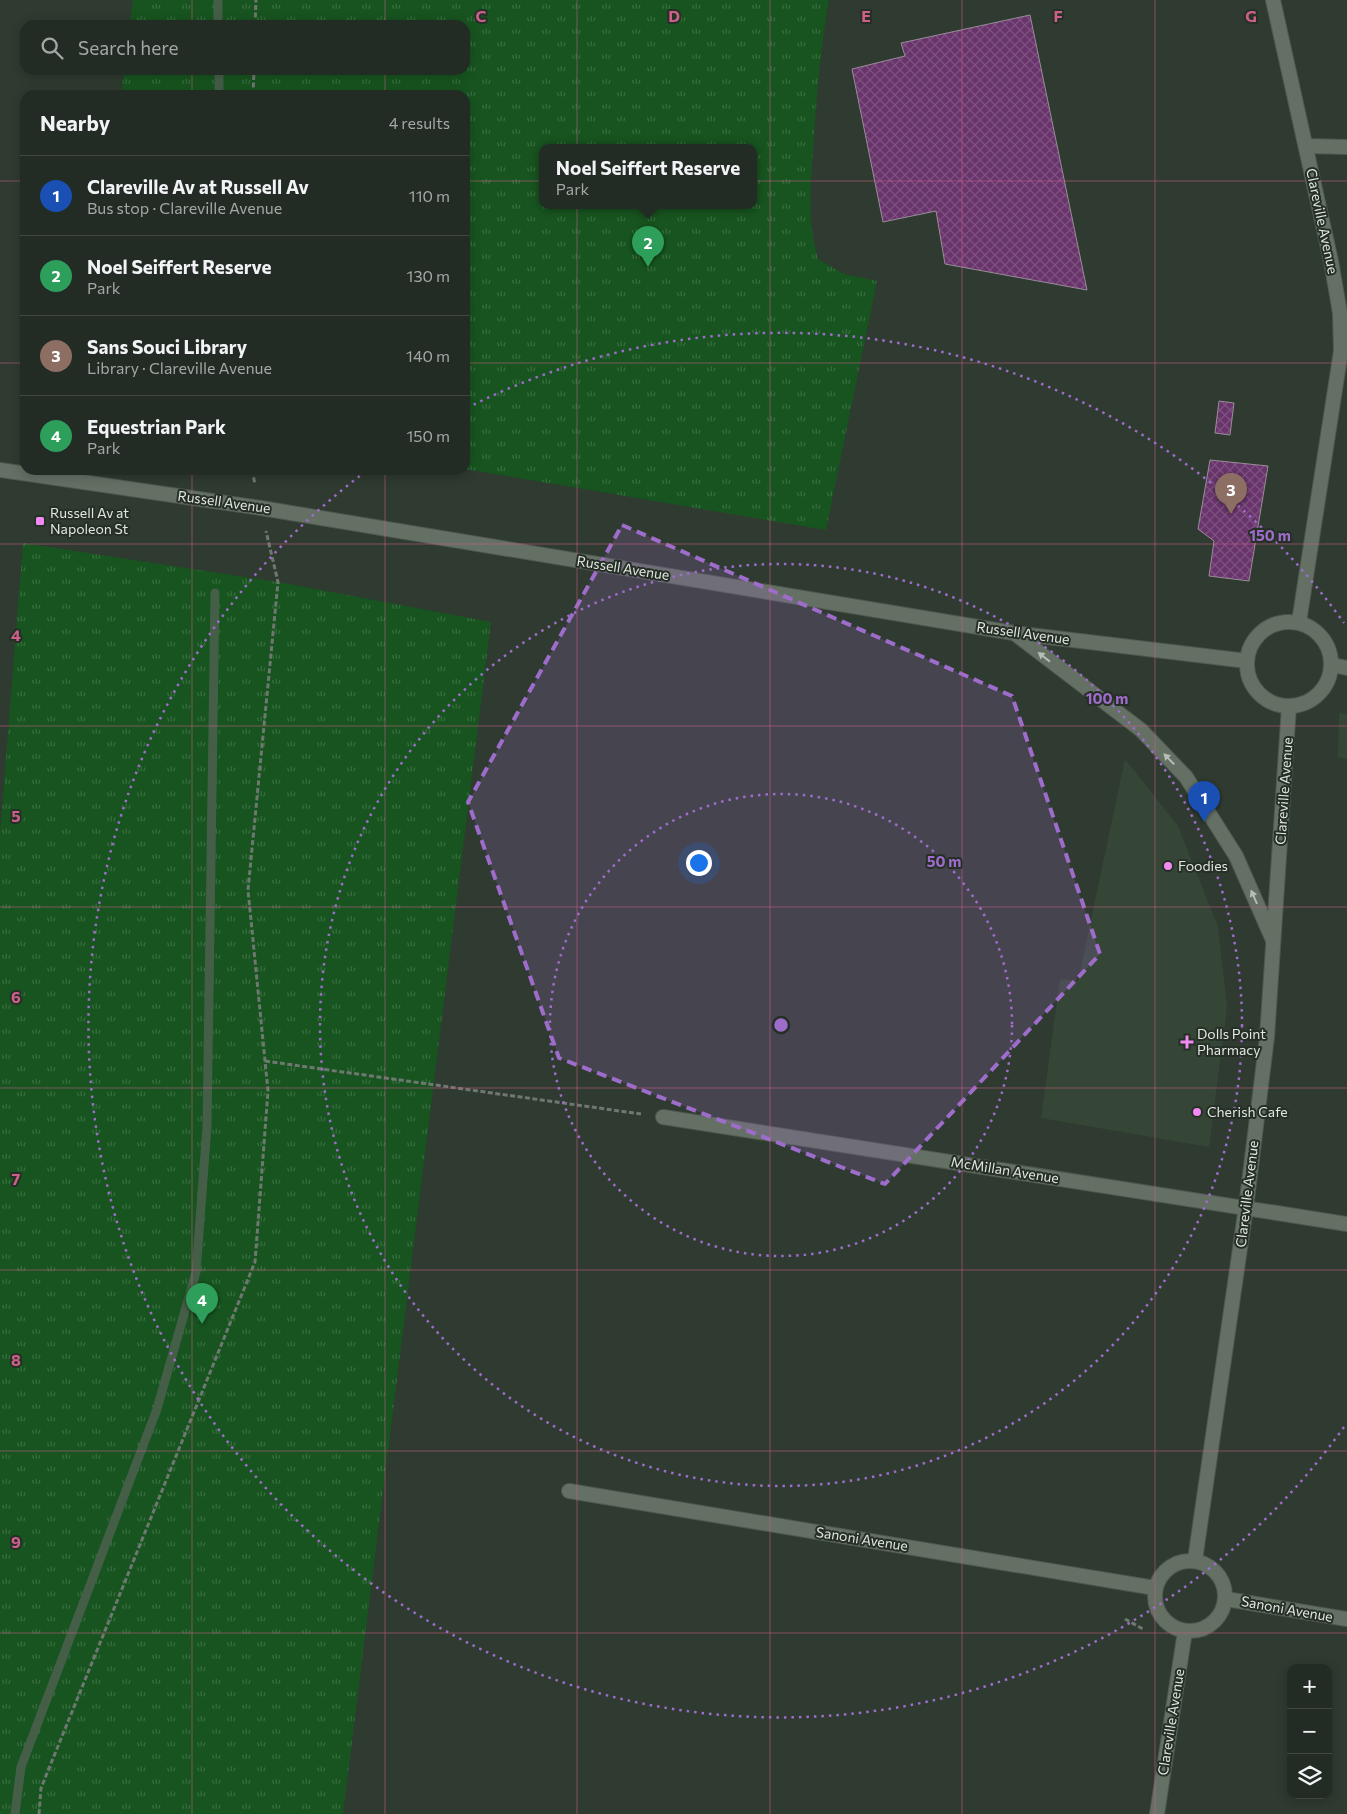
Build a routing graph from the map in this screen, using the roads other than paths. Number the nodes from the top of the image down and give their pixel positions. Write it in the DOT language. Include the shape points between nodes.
graph roads {
  1 [pos="1273,0"];
  2 [pos="1307,146"];
  3 [pos="1347,147"];
  4 [pos="0,470"];
  5 [pos="20,473"];
  6 [pos="34,475"];
  7 [pos="1299,622"];
  8 [pos="1014,633"];
  9 [pos="1247,661"];
  10 [pos="1332,665"];
  11 [pos="1347,668"];
  12 [pos="1289,706"];
  13 [pos="1273,942"];
  14 [pos="663,1117"];
  15 [pos="1246,1207"];
  16 [pos="1347,1224"];
  17 [pos="569,1491"];
  18 [pos="1196,1560"];
  19 [pos="1155,1588"];
  20 [pos="1226,1599"];
  21 [pos="1347,1619"];
  22 [pos="1185,1631"];
  23 [pos="1157,1814"];
  1 -- 2 [label="street, Clareville Avenue"];
  2 -- 3 [label="street"];
  2 -- 7 [label="street, Clareville Avenue" via="1340,313 1341,351"];
  4 -- 5 [label="street, Russell Avenue"];
  6 -- 8 [label="street, Russell Avenue" via="261,508"];
  7 -- 9 [label="street" via="1281,622 1264,630 1252,644"];
  7 -- 10 [label="street" via="1313,628 1323,638 1330,651"];
  8 -- 9 [label="street, Russell Avenue"];
  13 -- 8 [label="street, one-way" via="1236,856 1186,777 1141,730"];
  9 -- 12 [label="street" via="1248,675 1264,698"];
  10 -- 11 [label="street"];
  10 -- 12 [label="street" via="1323,689 1302,704"];
  12 -- 13 [label="street, Clareville Avenue"];
  13 -- 15 [label="street, Clareville Avenue" via="1267,1037"];
  14 -- 15 [label="street, McMillan Avenue"];
  15 -- 16 [label="street, McMillan Avenue"];
  15 -- 18 [label="street, Clareville Avenue"];
  17 -- 19 [label="street, Sanoni Avenue"];
  18 -- 19 [label="street" via="1185,1560 1166,1570"];
  18 -- 20 [label="street" via="1215,1570 1223,1583"];
  19 -- 22 [label="street" via="1158,1610 1165,1620"];
  20 -- 21 [label="street, Sanoni Avenue"];
  20 -- 22 [label="street" via="1217,1620 1196,1631"];
  22 -- 23 [label="street, Clareville Avenue"];
}
